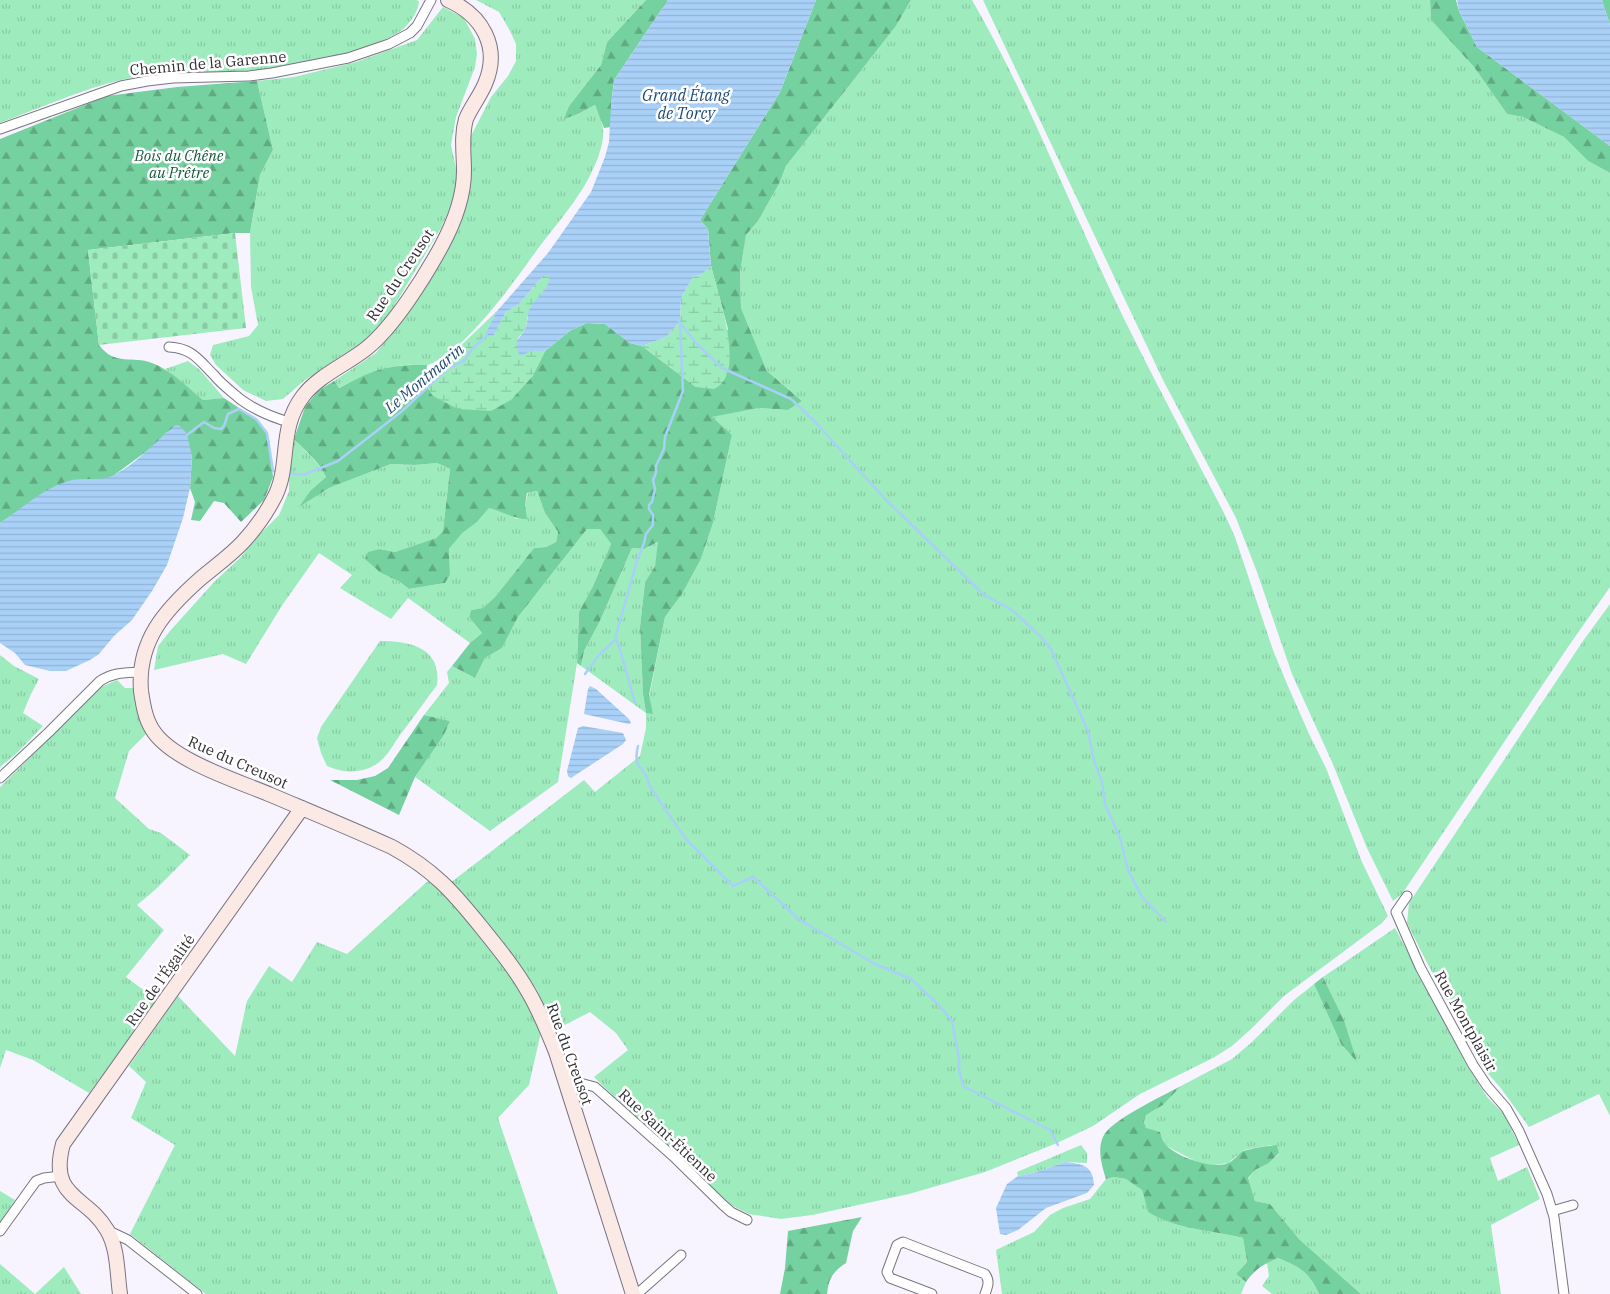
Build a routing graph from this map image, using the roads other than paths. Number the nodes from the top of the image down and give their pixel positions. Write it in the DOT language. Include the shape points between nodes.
graph roads {
  1 [pos="431,0"];
  2 [pos="448,0"];
  3 [pos="0,129"];
  4 [pos="169,347"];
  5 [pos="289,422"];
  6 [pos="140,672"];
  7 [pos="0,778"];
  8 [pos="302,808"];
  9 [pos="1407,896"];
  10 [pos="566,1086"];
  11 [pos="61,1176"];
  12 [pos="1573,1205"];
  13 [pos="1552,1211"];
  14 [pos="747,1220"];
  15 [pos="107,1230"];
  16 [pos="0,1231"];
  17 [pos="682,1254"];
  18 [pos="120,1294"];
  19 [pos="197,1294"];
  20 [pos="633,1294"];
  21 [pos="637,1294"];
  22 [pos="932,1294"];
  23 [pos="985,1294"];
  24 [pos="1564,1294"];
  1 -- 3 [label="street, Chemin de la Garenne" via="410,33 348,58 249,76 174,78 121,86"];
  2 -- 5 [label="street, Rue du Creusot" via="466,10 483,28 488,37 490,59 486,81 466,121 463,187 456,217 441,247 396,316 368,347 308,390"];
  4 -- 5 [label="street" via="192,353 252,407"];
  5 -- 6 [label="street, Rue du Creusot" via="277,493 264,516 243,542 188,590 154,628"];
  6 -- 7 [label="street" via="117,673 100,681"];
  6 -- 8 [label="street, Rue du Creusot" via="147,718 160,740 202,766"];
  8 -- 10 [label="street, Rue du Creusot" via="411,857 443,883 503,955 530,994 548,1031"];
  8 -- 11 [label="street, Rue de l'Égalité" via="63,1144 59,1164"];
  9 -- 13 [label="street, Rue Montplaisir" via="1396,912 1410,947 1473,1065 1513,1118"];
  10 -- 14 [label="street, Rue Saint-Étienne" via="580,1083 595,1087 730,1212"];
  10 -- 20 [label="street, Rue du Creusot"];
  11 -- 15 [label="street" via="70,1193 101,1220"];
  11 -- 16 [label="street" via="36,1181"];
  12 -- 13 [label="street"];
  13 -- 24 [label="street, Rue Montplaisir"];
  15 -- 18 [label="street" via="113,1243"];
  15 -- 19 [label="street" via="128,1240"];
  17 -- 21 [label="street"];
  22 -- 23 [label="street" via="890,1278 887,1272 897,1245 903,1242 984,1274 989,1280"];
}
